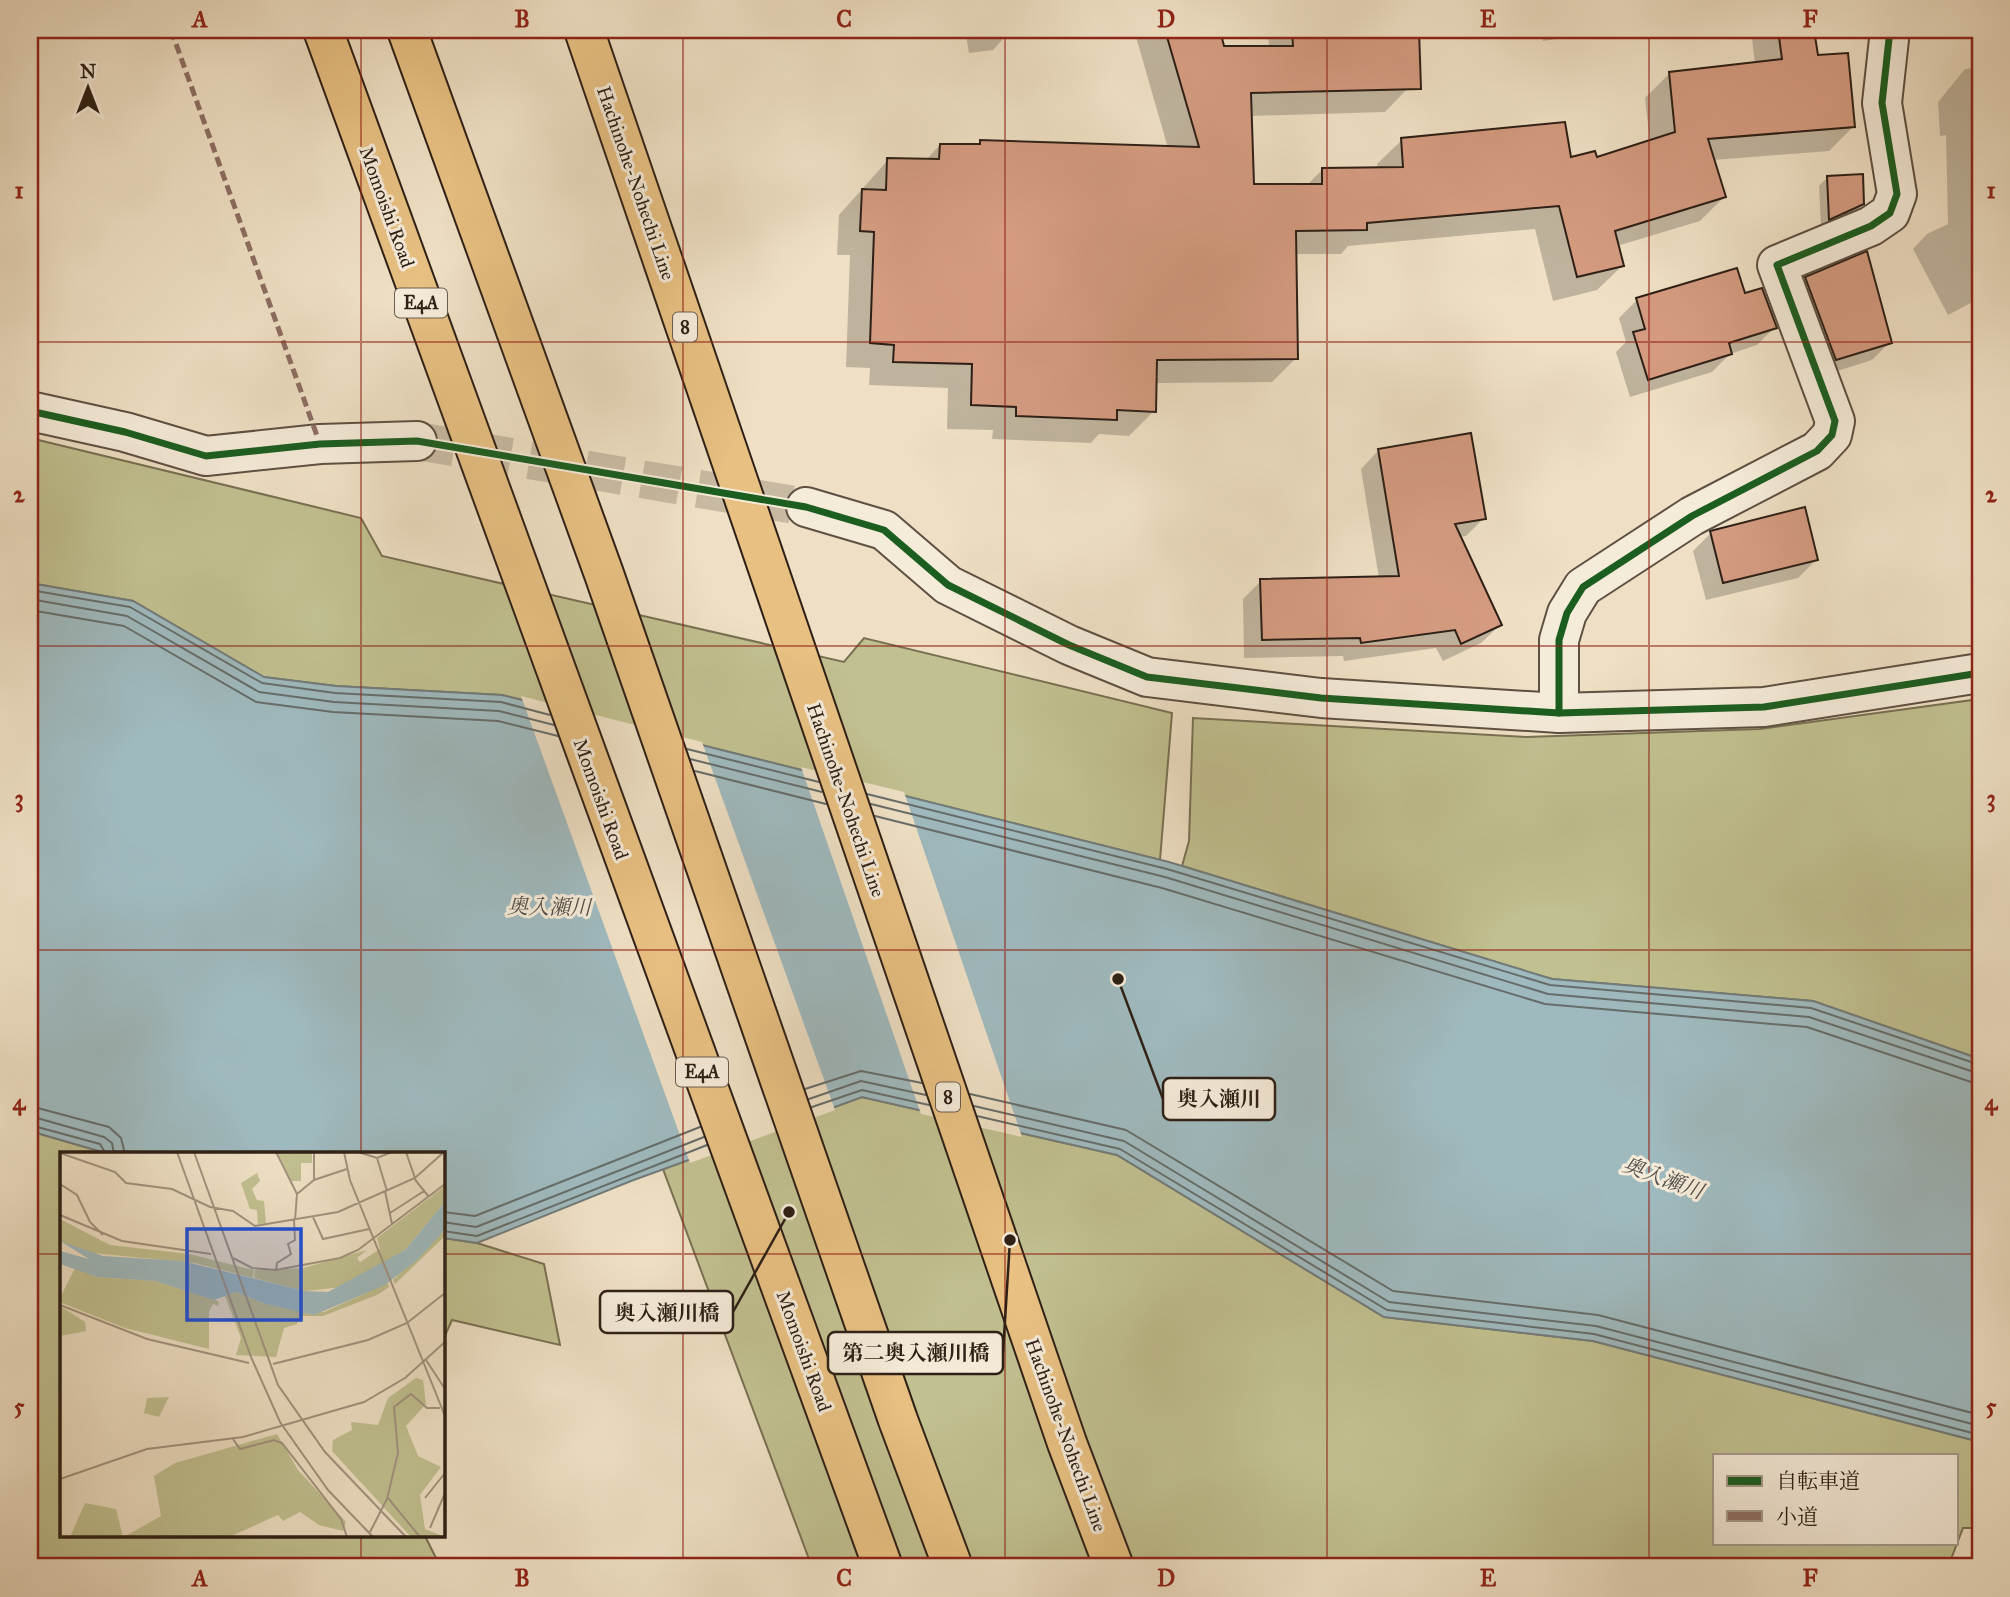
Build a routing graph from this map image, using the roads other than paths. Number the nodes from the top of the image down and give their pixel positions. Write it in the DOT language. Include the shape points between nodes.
graph roads {
  1 [pos="323,30"];
  2 [pos="407,30"];
  3 [pos="584,30"];
  4 [pos="1890,30"];
  5 [pos="30,411"];
  6 [pos="417,440"];
  7 [pos="806,508"];
  8 [pos="1980,673"];
  9 [pos="1559,713"];
  10 [pos="883,1567"];
  11 [pos="953,1567"];
  12 [pos="1114,1567"];
  1 -- 10 [label="main road, Momoishi Road / E4A"];
  2 -- 11 [label="main road" via="604,574"];
  3 -- 12 [label="main road, Hachinohe-Nohechi Line / 8" via="1067,1443"];
  4 -- 9 [label="street" via="1882,103 1897,194 1889,213 1871,226 1777,265 1835,421 1832,435 1817,451 1692,516 1583,587 1567,613 1559,640"];
  5 -- 6 [label="street" via="206,456"];
  7 -- 9 [label="street" via="884,530 948,585 1069,645 1147,677 1321,698"];
  8 -- 9 [label="street" via="1764,707"];
}
